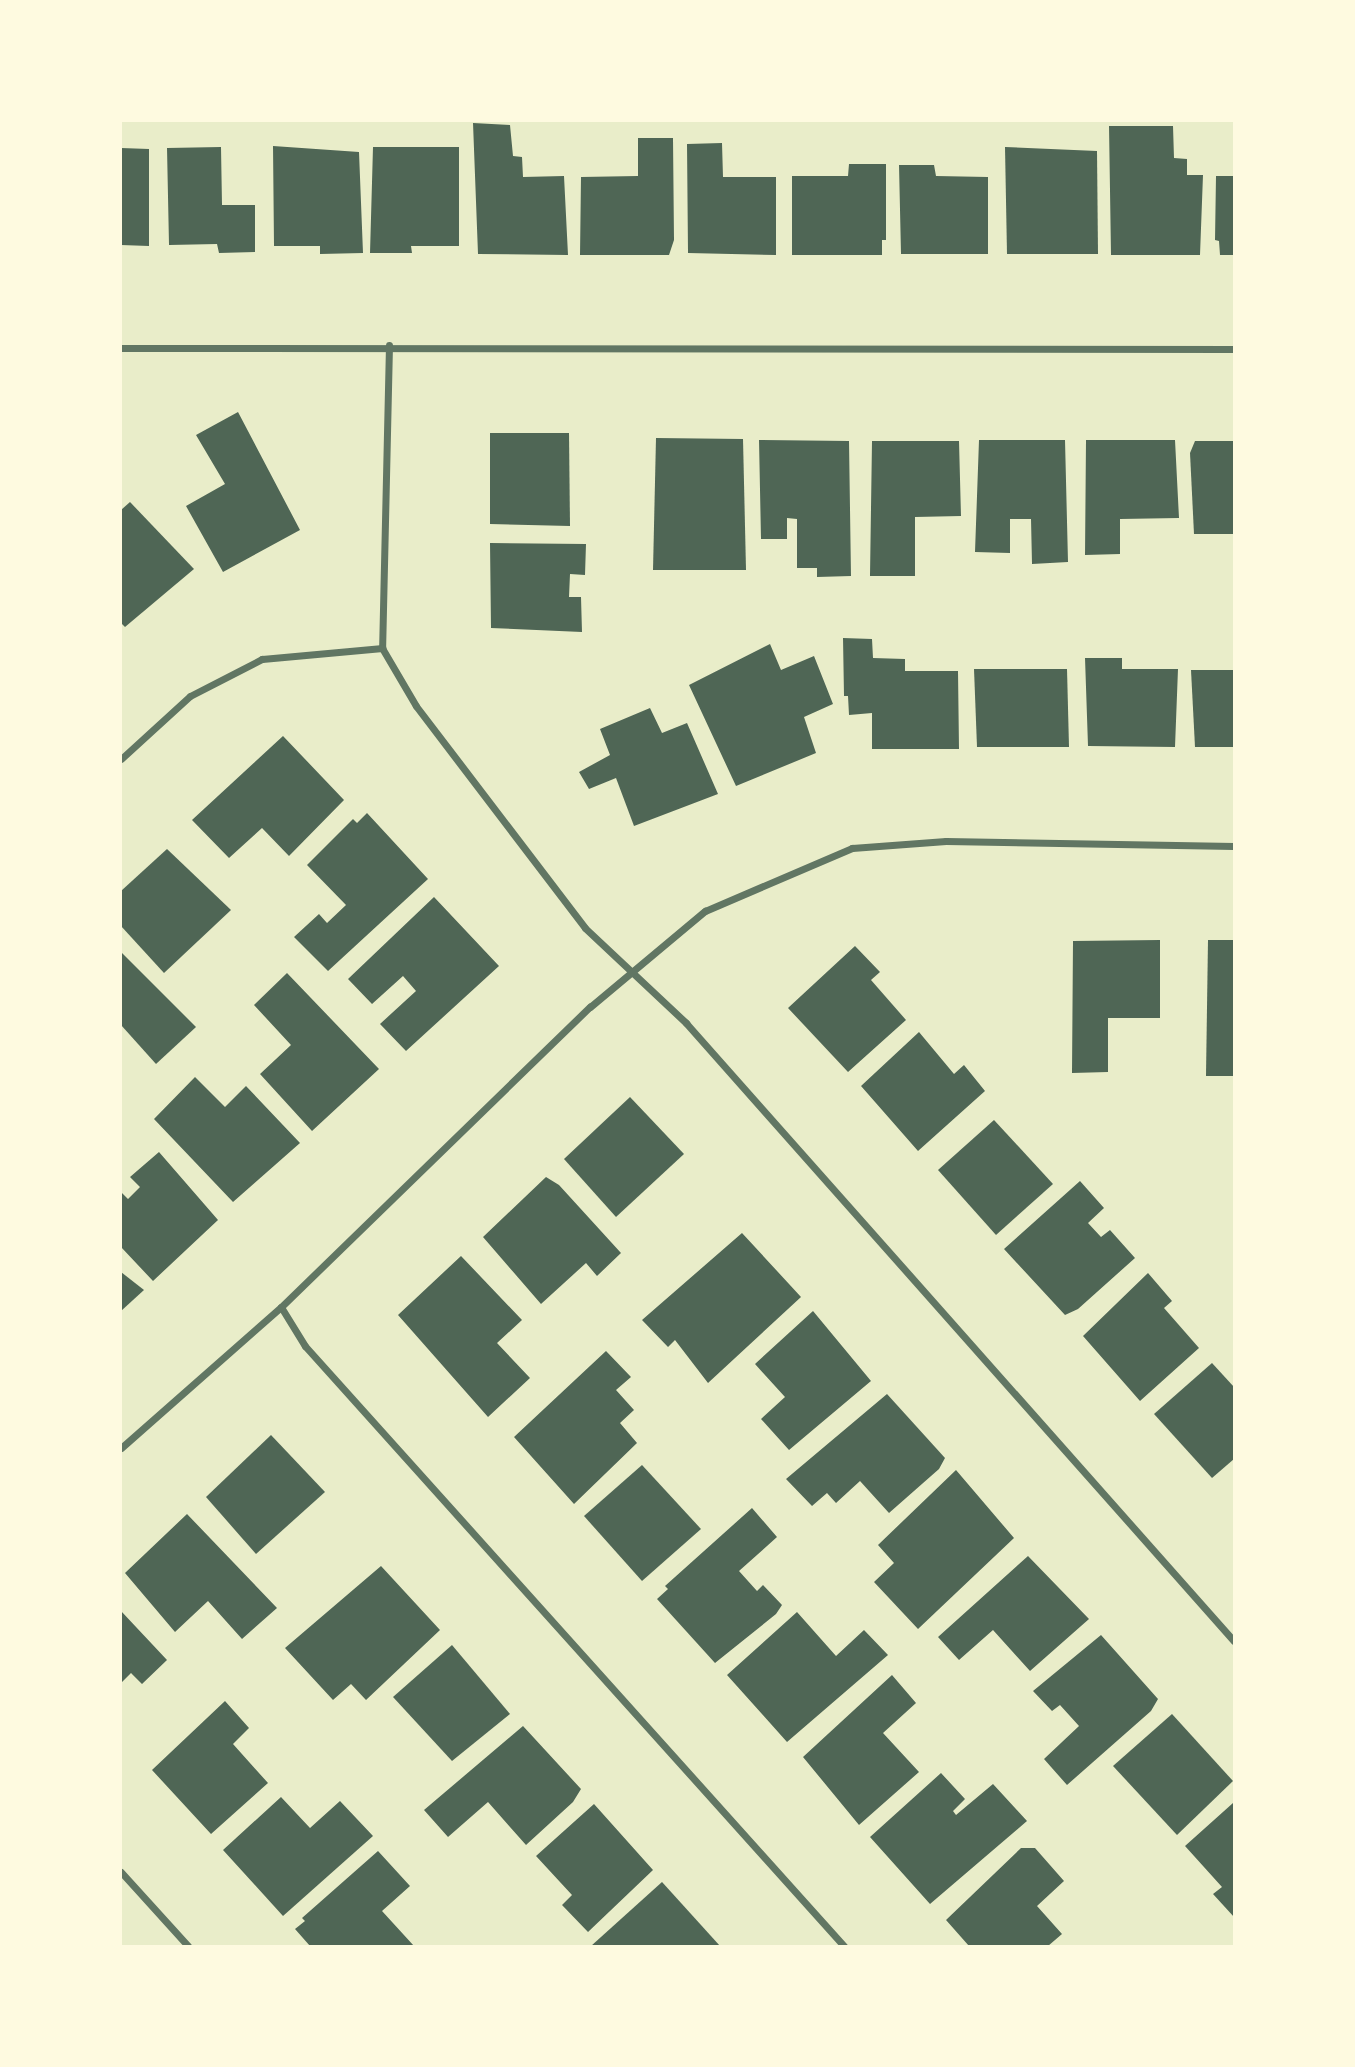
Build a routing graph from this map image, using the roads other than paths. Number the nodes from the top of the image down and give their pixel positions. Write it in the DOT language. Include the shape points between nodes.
graph roads {
  1 [pos="389,345"];
  2 [pos="121,348"];
  3 [pos="1234,349"];
  4 [pos="382,648"];
  5 [pos="121,759"];
  6 [pos="1234,846"];
  7 [pos="628,972"];
  8 [pos="281,1307"];
  9 [pos="121,1448"];
  10 [pos="1234,1641"];
  11 [pos="121,1872"];
  12 [pos="188,1946"];
  13 [pos="844,1946"];
  1 -- 2 [label="street"];
  1 -- 3 [label="street"];
  1 -- 4 [label="street"];
  4 -- 5 [label="street" via="262,659 190,696"];
  4 -- 7 [label="street" via="416,706 585,928"];
  6 -- 7 [label="street" via="946,841 852,848 705,911"];
  7 -- 8 [label="street"];
  7 -- 10 [label="street" via="686,1023"];
  8 -- 9 [label="street"];
  8 -- 13 [label="street" via="305,1346"];
  11 -- 12 [label="street"];
}
